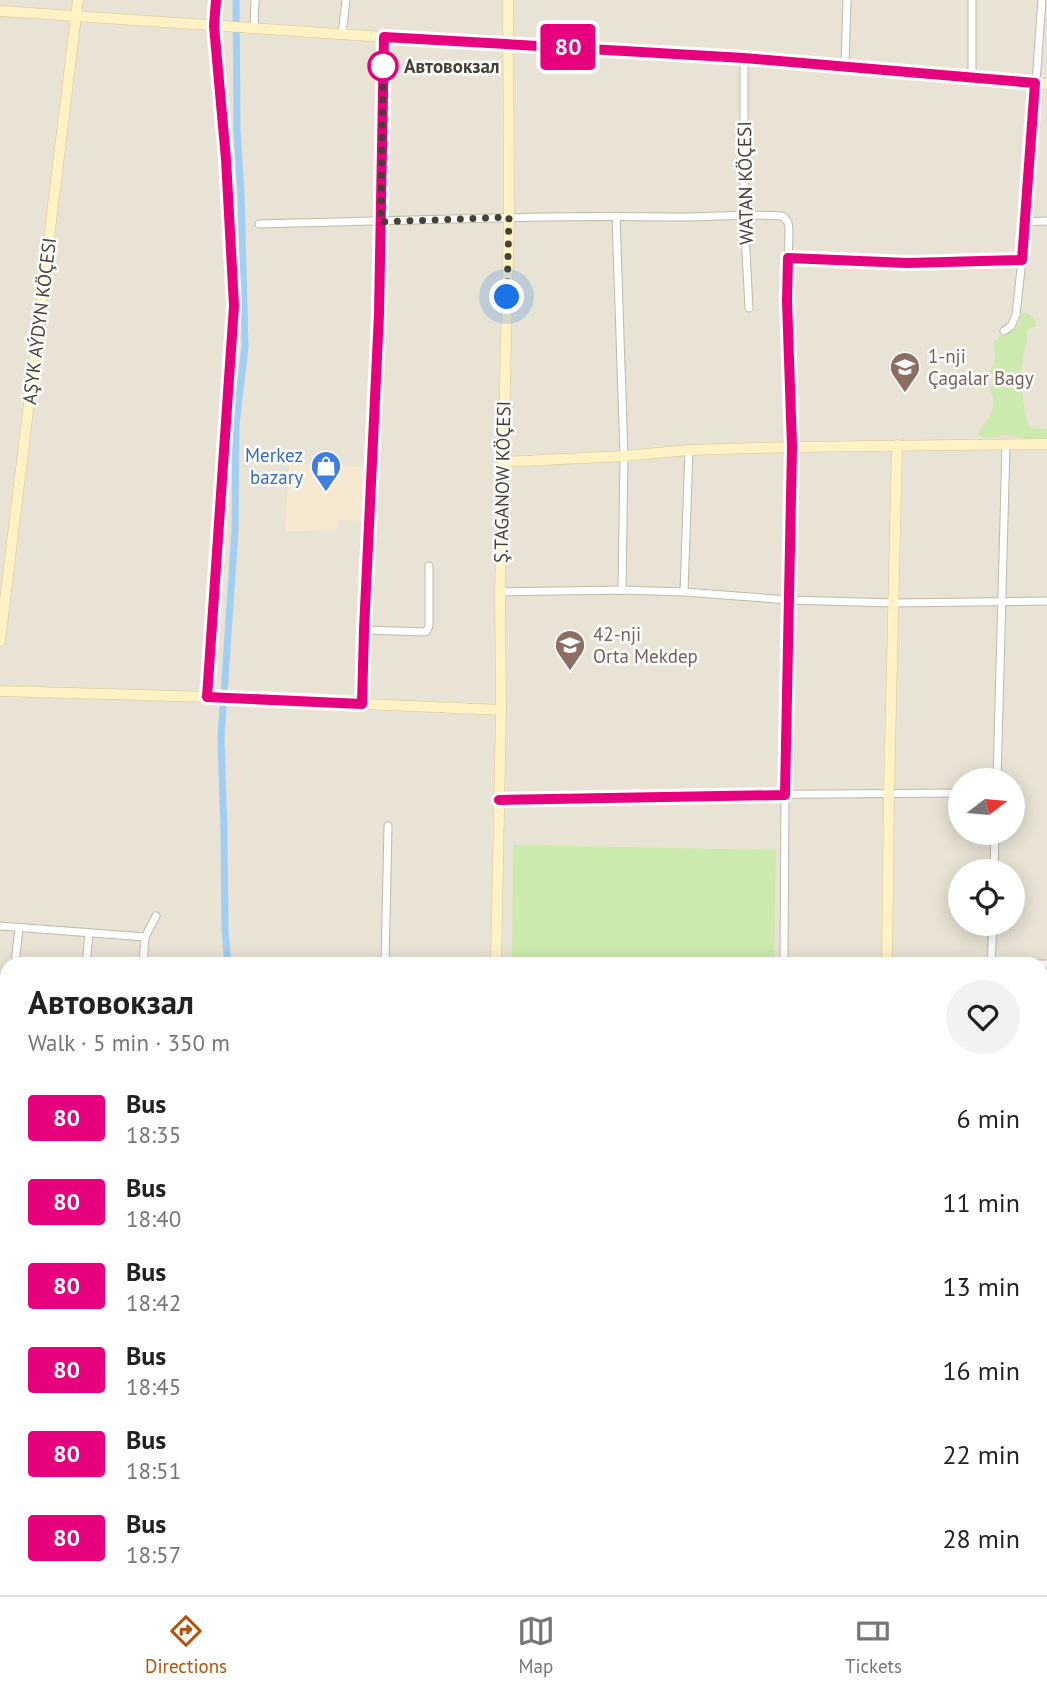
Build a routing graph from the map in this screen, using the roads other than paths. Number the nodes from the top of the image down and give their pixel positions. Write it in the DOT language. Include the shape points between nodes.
graph roads {
  1 [pos="78,0"];
  2 [pos="216,0"];
  3 [pos="255,0"];
  4 [pos="346,0"];
  5 [pos="508,0"];
  6 [pos="847,0"];
  7 [pos="972,0"];
  8 [pos="1042,0"];
  9 [pos="0,11"];
  10 [pos="76,16"];
  11 [pos="215,26"];
  12 [pos="253,29"];
  13 [pos="342,35"];
  14 [pos="384,37"];
  15 [pos="509,44"];
  16 [pos="744,58"];
  17 [pos="845,66"];
  18 [pos="972,77"];
  19 [pos="1035,83"];
  20 [pos="1047,83"];
  21 [pos="744,214"];
  22 [pos="617,216"];
  23 [pos="509,217"];
  24 [pos="1047,221"];
  25 [pos="381,222"];
  26 [pos="1026,222"];
  27 [pos="259,225"];
  28 [pos="788,258"];
  29 [pos="1022,260"];
  30 [pos="749,308"];
  31 [pos="1004,331"];
  32 [pos="1047,444"];
  33 [pos="1006,445"];
  34 [pos="897,446"];
  35 [pos="792,447"];
  36 [pos="689,450"];
  37 [pos="624,456"];
  38 [pos="503,462"];
  39 [pos="429,566"];
  40 [pos="622,590"];
  41 [pos="500,592"];
  42 [pos="684,592"];
  43 [pos="789,600"];
  44 [pos="1047,601"];
  45 [pos="894,603"];
  46 [pos="1001,603"];
  47 [pos="364,630"];
  48 [pos="0,641"];
  49 [pos="0,691"];
  50 [pos="209,697"];
  51 [pos="362,704"];
  52 [pos="501,710"];
  53 [pos="997,768"];
  54 [pos="889,793"];
  55 [pos="948,793"];
  56 [pos="785,795"];
  57 [pos="499,800"];
  58 [pos="388,826"];
  59 [pos="156,916"];
  60 [pos="0,926"];
  61 [pos="19,928"];
  62 [pos="89,934"];
  63 [pos="992,936"];
  64 [pos="145,937"];
  65 [pos="16,957"];
  66 [pos="87,957"];
  67 [pos="144,957"];
  68 [pos="385,957"];
  69 [pos="496,957"];
  70 [pos="784,957"];
  71 [pos="887,957"];
  72 [pos="991,957"];
  1 -- 10 [label="street, AŞYK AÝDYN KÖÇESI"];
  2 -- 11 [label="street"];
  3 -- 12 [label="street"];
  4 -- 13 [label="street"];
  5 -- 15 [label="street, Ş.TAGANOW KÖÇESI"];
  6 -- 17 [label="street"];
  7 -- 18 [label="street"];
  8 -- 19 [label="street"];
  9 -- 10 [label="street"];
  10 -- 11 [label="street"];
  10 -- 48 [label="street, AŞYK AÝDYN KÖÇESI"];
  11 -- 12 [label="street"];
  11 -- 50 [label="street" via="234,306"];
  12 -- 13 [label="street"];
  13 -- 14 [label="street"];
  14 -- 15 [label="street"];
  14 -- 25 [label="street"];
  15 -- 16 [label="street"];
  15 -- 23 [label="street, Ş.TAGANOW KÖÇESI"];
  16 -- 17 [label="street"];
  16 -- 21 [label="street, WATAN KÖÇESI"];
  17 -- 18 [label="street"];
  18 -- 19 [label="street"];
  19 -- 20 [label="street"];
  19 -- 26 [label="street"];
  21 -- 22 [label="street"];
  21 -- 28 [label="street" via="786,219"];
  21 -- 30 [label="street, WATAN KÖÇESI"];
  22 -- 23 [label="street"];
  22 -- 37 [label="street"];
  23 -- 25 [label="street"];
  23 -- 38 [label="street, Ş.TAGANOW KÖÇESI"];
  24 -- 26 [label="street"];
  25 -- 27 [label="street"];
  25 -- 47 [label="street"];
  26 -- 29 [label="street"];
  28 -- 29 [label="street" via="908,263"];
  28 -- 35 [label="street"];
  29 -- 31 [label="street" via="1016,315"];
  32 -- 33 [label="street"];
  33 -- 34 [label="street"];
  33 -- 46 [label="street"];
  34 -- 35 [label="street"];
  34 -- 45 [label="street"];
  35 -- 36 [label="street"];
  35 -- 43 [label="street"];
  36 -- 37 [label="street"];
  36 -- 42 [label="street"];
  37 -- 38 [label="street"];
  37 -- 40 [label="street"];
  38 -- 41 [label="street, Ş.TAGANOW KÖÇESI"];
  39 -- 47 [label="street" via="426,632"];
  40 -- 41 [label="street"];
  40 -- 42 [label="street"];
  41 -- 52 [label="street, Ş.TAGANOW KÖÇESI"];
  42 -- 43 [label="street"];
  43 -- 45 [label="street"];
  43 -- 56 [label="street"];
  44 -- 46 [label="street"];
  45 -- 46 [label="street"];
  45 -- 54 [label="street"];
  46 -- 53 [label="street"];
  47 -- 51 [label="street"];
  49 -- 50 [label="street"];
  50 -- 51 [label="street"];
  51 -- 52 [label="street"];
  52 -- 57 [label="street, Ş.TAGANOW KÖÇESI"];
  54 -- 55 [label="street"];
  54 -- 56 [label="street"];
  54 -- 71 [label="street"];
  56 -- 57 [label="street"];
  56 -- 70 [label="street"];
  57 -- 69 [label="street, Ş.TAGANOW KÖÇESI"];
  58 -- 68 [label="street"];
  59 -- 64 [label="street"];
  60 -- 61 [label="street"];
  61 -- 62 [label="street"];
  61 -- 65 [label="street"];
  62 -- 64 [label="street"];
  62 -- 66 [label="street"];
  63 -- 72 [label="street"];
  64 -- 67 [label="street"];
}
